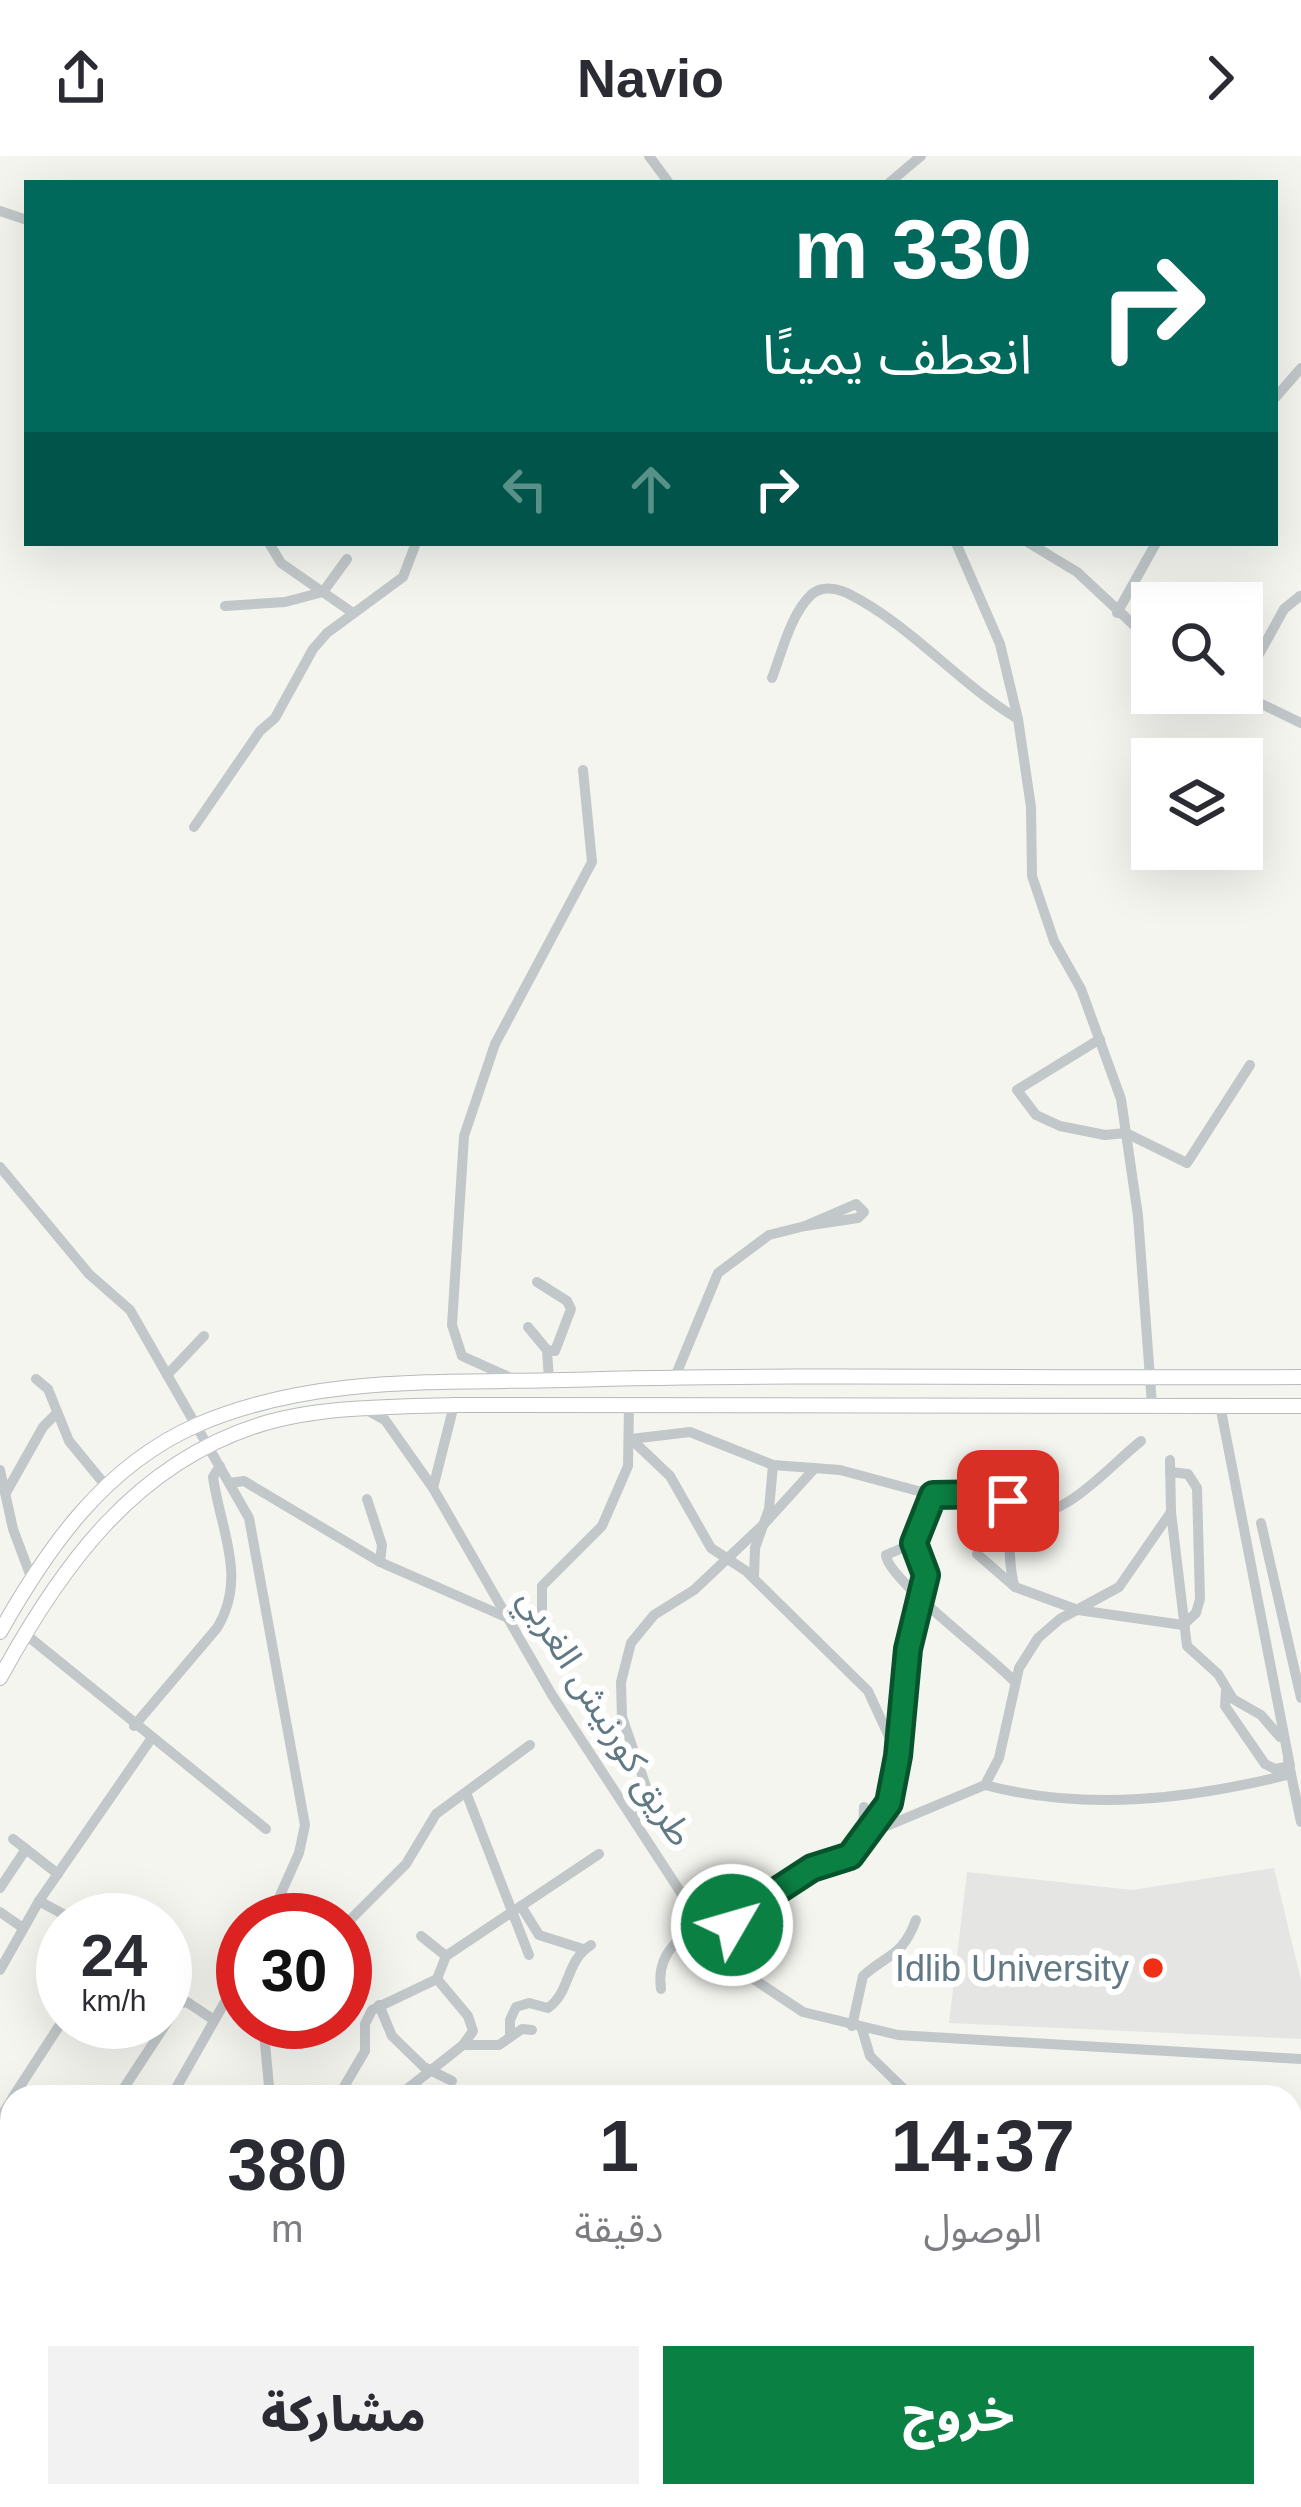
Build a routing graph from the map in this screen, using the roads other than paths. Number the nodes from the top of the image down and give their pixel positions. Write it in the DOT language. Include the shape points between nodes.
graph roads {
  1 [pos="921,156"];
  2 [pos="893,180"];
  3 [pos="1301,368"];
  4 [pos="1278,395"];
  5 [pos="271,546"];
  6 [pos="415,546"];
  7 [pos="957,546"];
  8 [pos="1034,546"];
  9 [pos="1154,546"];
  10 [pos="346,560"];
  11 [pos="323,592"];
  12 [pos="1300,596"];
  13 [pos="225,607"];
  14 [pos="353,614"];
  15 [pos="1117,614"];
  16 [pos="1131,625"];
  17 [pos="1263,647"];
  18 [pos="772,678"];
  19 [pos="1263,702"];
  20 [pos="1018,719"];
  21 [pos="1301,723"];
  22 [pos="583,770"];
  23 [pos="194,826"];
  24 [pos="1100,1039"];
  25 [pos="1250,1065"];
  26 [pos="1126,1133"];
  27 [pos="0,1166"];
  28 [pos="805,1226"];
  29 [pos="537,1282"];
  30 [pos="528,1328"];
  31 [pos="205,1336"];
  32 [pos="547,1350"];
  33 [pos="167,1375"];
  34 [pos="675,1376"];
  35 [pos="1151,1378"];
  36 [pos="1301,1378"];
  37 [pos="36,1379"];
  38 [pos="549,1380"];
  39 [pos="520,1381"];
  40 [pos="454,1405"];
  41 [pos="629,1405"];
  42 [pos="1152,1405"];
  43 [pos="1220,1405"];
  44 [pos="1301,1406"];
  45 [pos="365,1409"];
  46 [pos="56,1414"];
  47 [pos="195,1426"];
  48 [pos="631,1438"];
  49 [pos="1141,1442"];
  50 [pos="210,1446"];
  51 [pos="773,1465"];
  52 [pos="220,1466"];
  53 [pos="815,1468"];
  54 [pos="3,1483"];
  55 [pos="230,1483"];
  56 [pos="106,1486"];
  57 [pos="433,1488"];
  58 [pos="933,1495"];
  59 [pos="367,1499"];
  60 [pos="1171,1512"];
  61 [pos="765,1522"];
  62 [pos="1261,1523"];
  63 [pos="1006,1535"];
  64 [pos="914,1543"];
  65 [pos="977,1555"];
  66 [pos="725,1558"];
  67 [pos="380,1562"];
  68 [pos="31,1577"];
  69 [pos="754,1580"];
  70 [pos="1015,1587"];
  71 [pos="922,1602"];
  72 [pos="1078,1610"];
  73 [pos="508,1618"];
  74 [pos="1183,1625"];
  75 [pos="0,1632"];
  76 [pos="24,1633"];
  77 [pos="558,1651"];
  78 [pos="0,1678"];
  79 [pos="1015,1682"];
  80 [pos="1226,1690"];
  81 [pos="1301,1702"];
  82 [pos="1272,1717"];
  83 [pos="134,1726"];
  84 [pos="151,1739"];
  85 [pos="530,1745"];
  86 [pos="898,1756"];
  87 [pos="1290,1770"];
  88 [pos="985,1785"];
  89 [pos="467,1795"];
  90 [pos="863,1807"];
  91 [pos="635,1822"];
  92 [pos="1301,1822"];
  93 [pos="266,1828"];
  94 [pos="863,1836"];
  95 [pos="13,1839"];
  96 [pos="26,1849"];
  97 [pos="599,1854"];
  98 [pos="58,1874"];
  99 [pos="0,1888"];
  100 [pos="45,1893"];
  101 [pos="281,1893"];
  102 [pos="372,1898"];
  103 [pos="36,1906"];
  104 [pos="516,1909"];
  105 [pos="0,1912"];
  106 [pos="759,1912"];
  107 [pos="916,1920"];
  108 [pos="701,1921"];
  109 [pos="23,1928"];
  110 [pos="421,1936"];
  111 [pos="724,1948"];
  112 [pos="529,1955"];
  113 [pos="446,1956"];
  114 [pos="0,1970"];
  115 [pos="437,1979"];
  116 [pos="755,1980"];
  117 [pos="661,1989"];
  118 [pos="379,2005"];
  119 [pos="372,2011"];
  120 [pos="216,2017"];
  121 [pos="214,2020"];
  122 [pos="857,2028"];
  123 [pos="532,2030"];
  124 [pos="389,2032"];
  125 [pos="510,2037"];
  126 [pos="372,2041"];
  127 [pos="463,2045"];
  128 [pos="44,2049"];
  129 [pos="265,2049"];
  130 [pos="364,2049"];
  131 [pos="1301,2059"];
  132 [pos="429,2070"];
  133 [pos="452,2080"];
  134 [pos="21,2085"];
  135 [pos="126,2085"];
  136 [pos="178,2085"];
  137 [pos="268,2085"];
  138 [pos="345,2085"];
  139 [pos="411,2085"];
  140 [pos="900,2085"];
  1 -- 2 [label="street"];
  3 -- 4 [label="street"];
  5 -- 11 [label="street"];
  6 -- 14 [label="street" via="403,577"];
  7 -- 20 [label="street" via="992,621"];
  8 -- 15 [label="street" via="1077,572"];
  9 -- 15 [label="street"];
  10 -- 11 [label="street"];
  11 -- 13 [label="street"];
  11 -- 14 [label="street"];
  12 -- 17 [label="street"];
  14 -- 23 [label="street" via="313,649 275,718"];
  15 -- 16 [label="street"];
  18 -- 20 [label="street" via="788,634 826,587 875,612"];
  19 -- 21 [label="street"];
  20 -- 24 [label="street" via="1032,876"];
  22 -- 39 [label="street" via="592,862 495,1044 464,1136 452,1325 462,1356"];
  24 -- 26 [label="street"];
  24 -- 26 [label="street" via="1018,1090 1036,1114 1060,1126"];
  25 -- 26 [label="street" via="1187,1162"];
  26 -- 35 [label="street"];
  27 -- 33 [label="street" via="88,1274 130,1310"];
  28 -- 34 [label="street" via="770,1234 718,1273"];
  29 -- 32 [label="street" via="571,1309 555,1351"];
  30 -- 32 [label="street"];
  31 -- 33 [label="street"];
  32 -- 38 [label="street"];
  33 -- 47 [label="street"];
  34 -- 35 [label="main road"];
  34 -- 38 [label="main road"];
  35 -- 36 [label="main road"];
  35 -- 42 [label="street"];
  37 -- 46 [label="street"];
  38 -- 39 [label="main road"];
  39 -- 47 [label="main road" via="417,1381 281,1396"];
  40 -- 41 [label="main road"];
  40 -- 45 [label="main road"];
  40 -- 57 [label="street"];
  41 -- 42 [label="main road"];
  41 -- 48 [label="street"];
  42 -- 43 [label="main road"];
  43 -- 44 [label="main road"];
  43 -- 82 [label="street"];
  45 -- 50 [label="main road" via="264,1424"];
  45 -- 57 [label="street, طريق كورنيش الغربي" via="385,1420"];
  46 -- 54 [label="street"];
  46 -- 56 [label="street"];
  47 -- 50 [label="street"];
  47 -- 56 [label="main road"];
  48 -- 51 [label="street" via="695,1432"];
  48 -- 66 [label="street" via="670,1476 705,1540"];
  48 -- 77 [label="street" via="602,1526 542,1586 542,1618"];
  49 -- 63 [label="street" via="1072,1500 1047,1516 1024,1516"];
  50 -- 52 [label="street"];
  50 -- 76 [label="main road" via="157,1473 123,1504 63,1570"];
  51 -- 53 [label="street"];
  51 -- 61 [label="street"];
  52 -- 55 [label="street"];
  52 -- 83 [label="street" via="213,1477 232,1567 227,1609"];
  53 -- 58 [label="street"];
  53 -- 61 [label="street"];
  54 -- 68 [label="street"];
  55 -- 67 [label="street" via="244,1481"];
  55 -- 101 [label="street" via="249,1518 304,1826"];
  56 -- 68 [label="main road"];
  57 -- 73 [label="street, طريق كورنيش الغربي"];
  58 -- 63 [label="street" via="1001,1495 1009,1507"];
  58 -- 64 [label="street"];
  59 -- 67 [label="street"];
  60 -- 72 [label="street" via="1119,1587"];
  60 -- 74 [label="street"];
  60 -- 74 [label="street" via="1170,1466 1197,1488 1200,1599"];
  61 -- 66 [label="street"];
  61 -- 69 [label="street"];
  62 -- 81 [label="street"];
  63 -- 70 [label="street"];
  64 -- 71 [label="street" via="926,1570"];
  64 -- 71 [label="street" via="885,1558"];
  65 -- 70 [label="street"];
  66 -- 69 [label="street"];
  66 -- 91 [label="street" via="631,1643 622,1717 649,1788"];
  67 -- 73 [label="street"];
  68 -- 75 [label="main road"];
  69 -- 86 [label="street" via="868,1691"];
  70 -- 72 [label="street"];
  71 -- 79 [label="street"];
  71 -- 86 [label="street" via="908,1649"];
  72 -- 74 [label="street"];
  72 -- 79 [label="street" via="1037,1638"];
  73 -- 91 [label="street, طريق كورنيش الغربي"];
  74 -- 80 [label="street" via="1191,1652"];
  76 -- 78 [label="main road"];
  76 -- 83 [label="street"];
  79 -- 88 [label="street" via="999,1759"];
  80 -- 82 [label="street"];
  80 -- 87 [label="street" via="1225,1706 1265,1764"];
  81 -- 82 [label="street"];
  82 -- 87 [label="street"];
  83 -- 84 [label="street"];
  84 -- 93 [label="street"];
  84 -- 98 [label="street"];
  85 -- 89 [label="street"];
  86 -- 94 [label="street" via="889,1803"];
  87 -- 88 [label="street" via="1174,1798 1045,1798"];
  87 -- 92 [label="street"];
  88 -- 94 [label="street"];
  89 -- 102 [label="street" via="436,1814 406,1864"];
  89 -- 104 [label="street"];
  90 -- 94 [label="street"];
  91 -- 108 [label="street, طريق كورنيش الغربي"];
  94 -- 106 [label="street" via="850,1856 812,1868"];
  95 -- 96 [label="street"];
  96 -- 98 [label="street"];
  96 -- 99 [label="street"];
  97 -- 104 [label="street"];
  98 -- 100 [label="street"];
  103 -- 109 [label="street"];
  104 -- 112 [label="street"];
  104 -- 113 [label="street"];
  104 -- 125 [label="street" via="539,1935 587,1947 557,2002 522,2004 512,2013"];
  105 -- 109 [label="street"];
  106 -- 111 [label="street" via="732,1925"];
  106 -- 116 [label="street" via="764,1944"];
  107 -- 122 [label="street" via="908,1942 863,1976"];
  108 -- 111 [label="street, طريق كورنيش الغربي"];
  108 -- 117 [label="street" via="663,1954"];
  109 -- 114 [label="street"];
  110 -- 113 [label="street"];
  111 -- 116 [label="street, طريق كورنيش الغربي"];
  113 -- 115 [label="street"];
  115 -- 118 [label="street"];
  115 -- 127 [label="street" via="472,2024"];
  116 -- 122 [label="street, طريق كورنيش الغربي" via="803,2012"];
  118 -- 119 [label="street"];
  118 -- 124 [label="street"];
  120 -- 121 [label="street"];
  121 -- 135 [label="street" via="179,2004"];
  121 -- 136 [label="street"];
  122 -- 131 [label="street, طريق كورنيش الغربي"];
  122 -- 140 [label="street" via="870,2056"];
  123 -- 125 [label="street"];
  124 -- 126 [label="street"];
  124 -- 132 [label="street"];
  125 -- 127 [label="street" via="499,2045"];
  127 -- 132 [label="street"];
  128 -- 134 [label="street"];
  129 -- 137 [label="street"];
  130 -- 138 [label="street"];
  132 -- 133 [label="street"];
  132 -- 139 [label="street"];
}
